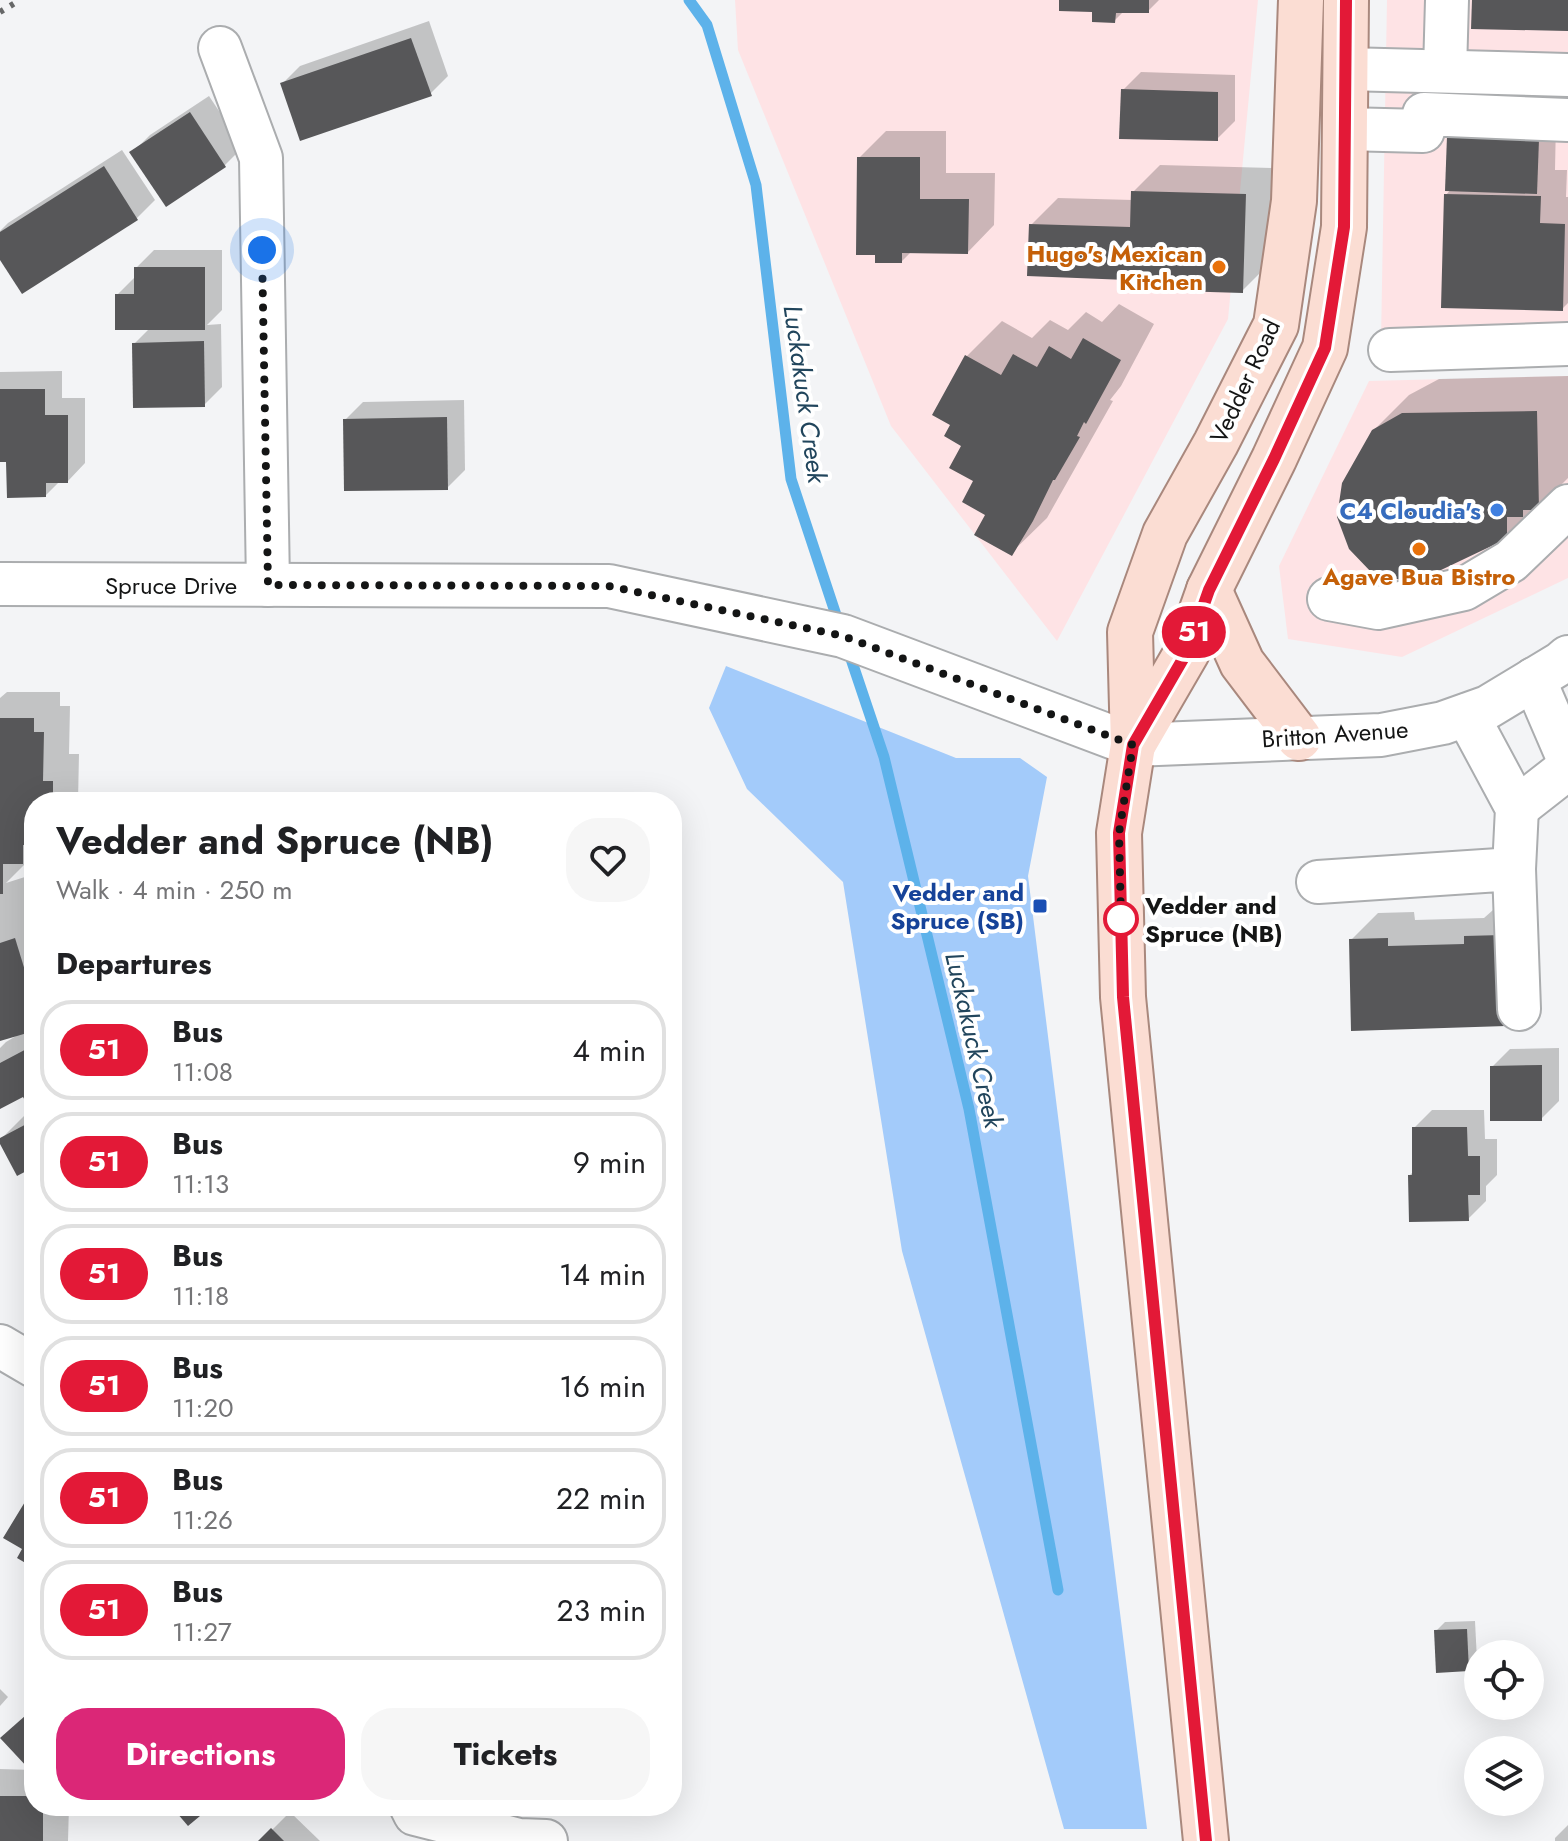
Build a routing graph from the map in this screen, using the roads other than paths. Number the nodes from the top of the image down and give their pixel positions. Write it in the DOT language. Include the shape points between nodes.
graph roads {
  1 [pos="1301,0"];
  2 [pos="1346,0"];
  3 [pos="1447,0"];
  4 [pos="220,48"];
  5 [pos="1346,69"];
  6 [pos="1445,71"];
  7 [pos="1568,75"];
  8 [pos="1568,120"];
  9 [pos="1345,129"];
  10 [pos="1568,344"];
  11 [pos="1390,350"];
  12 [pos="1568,506"];
  13 [pos="0,584"];
  14 [pos="268,585"];
  15 [pos="1209,590"];
  16 [pos="1329,599"];
  17 [pos="1551,668"];
  18 [pos="1467,715"];
  19 [pos="1299,738"];
  20 [pos="1133,745"];
  21 [pos="1568,758"];
  22 [pos="1568,768"];
  23 [pos="1517,808"];
  24 [pos="1514,869"];
  25 [pos="1318,882"];
  26 [pos="1519,1009"];
  27 [pos="0,1346"];
  28 [pos="24,1360"];
  29 [pos="423,1816"];
  30 [pos="519,1840"];
  31 [pos="546,1841"];
  32 [pos="1206,1841"];
  1 -- 20 [label="main road, Vedder Road" via="1294,201 1276,325 1165,534 1130,632"];
  2 -- 5 [label="main road, Vedder Road"];
  3 -- 6 [label="street"];
  4 -- 14 [label="street" via="261,158"];
  5 -- 6 [label="street"];
  5 -- 9 [label="main road, Vedder Road"];
  6 -- 7 [label="street"];
  8 -- 9 [label="street" via="1424,114 1423,131"];
  9 -- 15 [label="main road, Vedder Road" via="1344,227 1325,348"];
  10 -- 11 [label="street"];
  12 -- 16 [label="street" via="1511,561 1464,589 1378,608"];
  13 -- 14 [label="street, Spruce Drive"];
  14 -- 20 [label="street, Spruce Drive" via="609,586 843,636"];
  15 -- 19 [label="main road" via="1242,663"];
  15 -- 20 [label="main road, Vedder Road" via="1187,652"];
  17 -- 18 [label="street, Britton Avenue"];
  17 -- 21 [label="street"];
  18 -- 19 [label="street, Britton Avenue" via="1381,735"];
  18 -- 23 [label="street"];
  19 -- 20 [label="street, Britton Avenue"];
  20 -- 32 [label="main road, Vedder Road" via="1119,833 1123,997"];
  22 -- 23 [label="street"];
  23 -- 24 [label="street"];
  24 -- 25 [label="street"];
  24 -- 26 [label="street"];
  27 -- 28 [label="street"];
  29 -- 30 [label="street"];
  30 -- 31 [label="street"];
}
